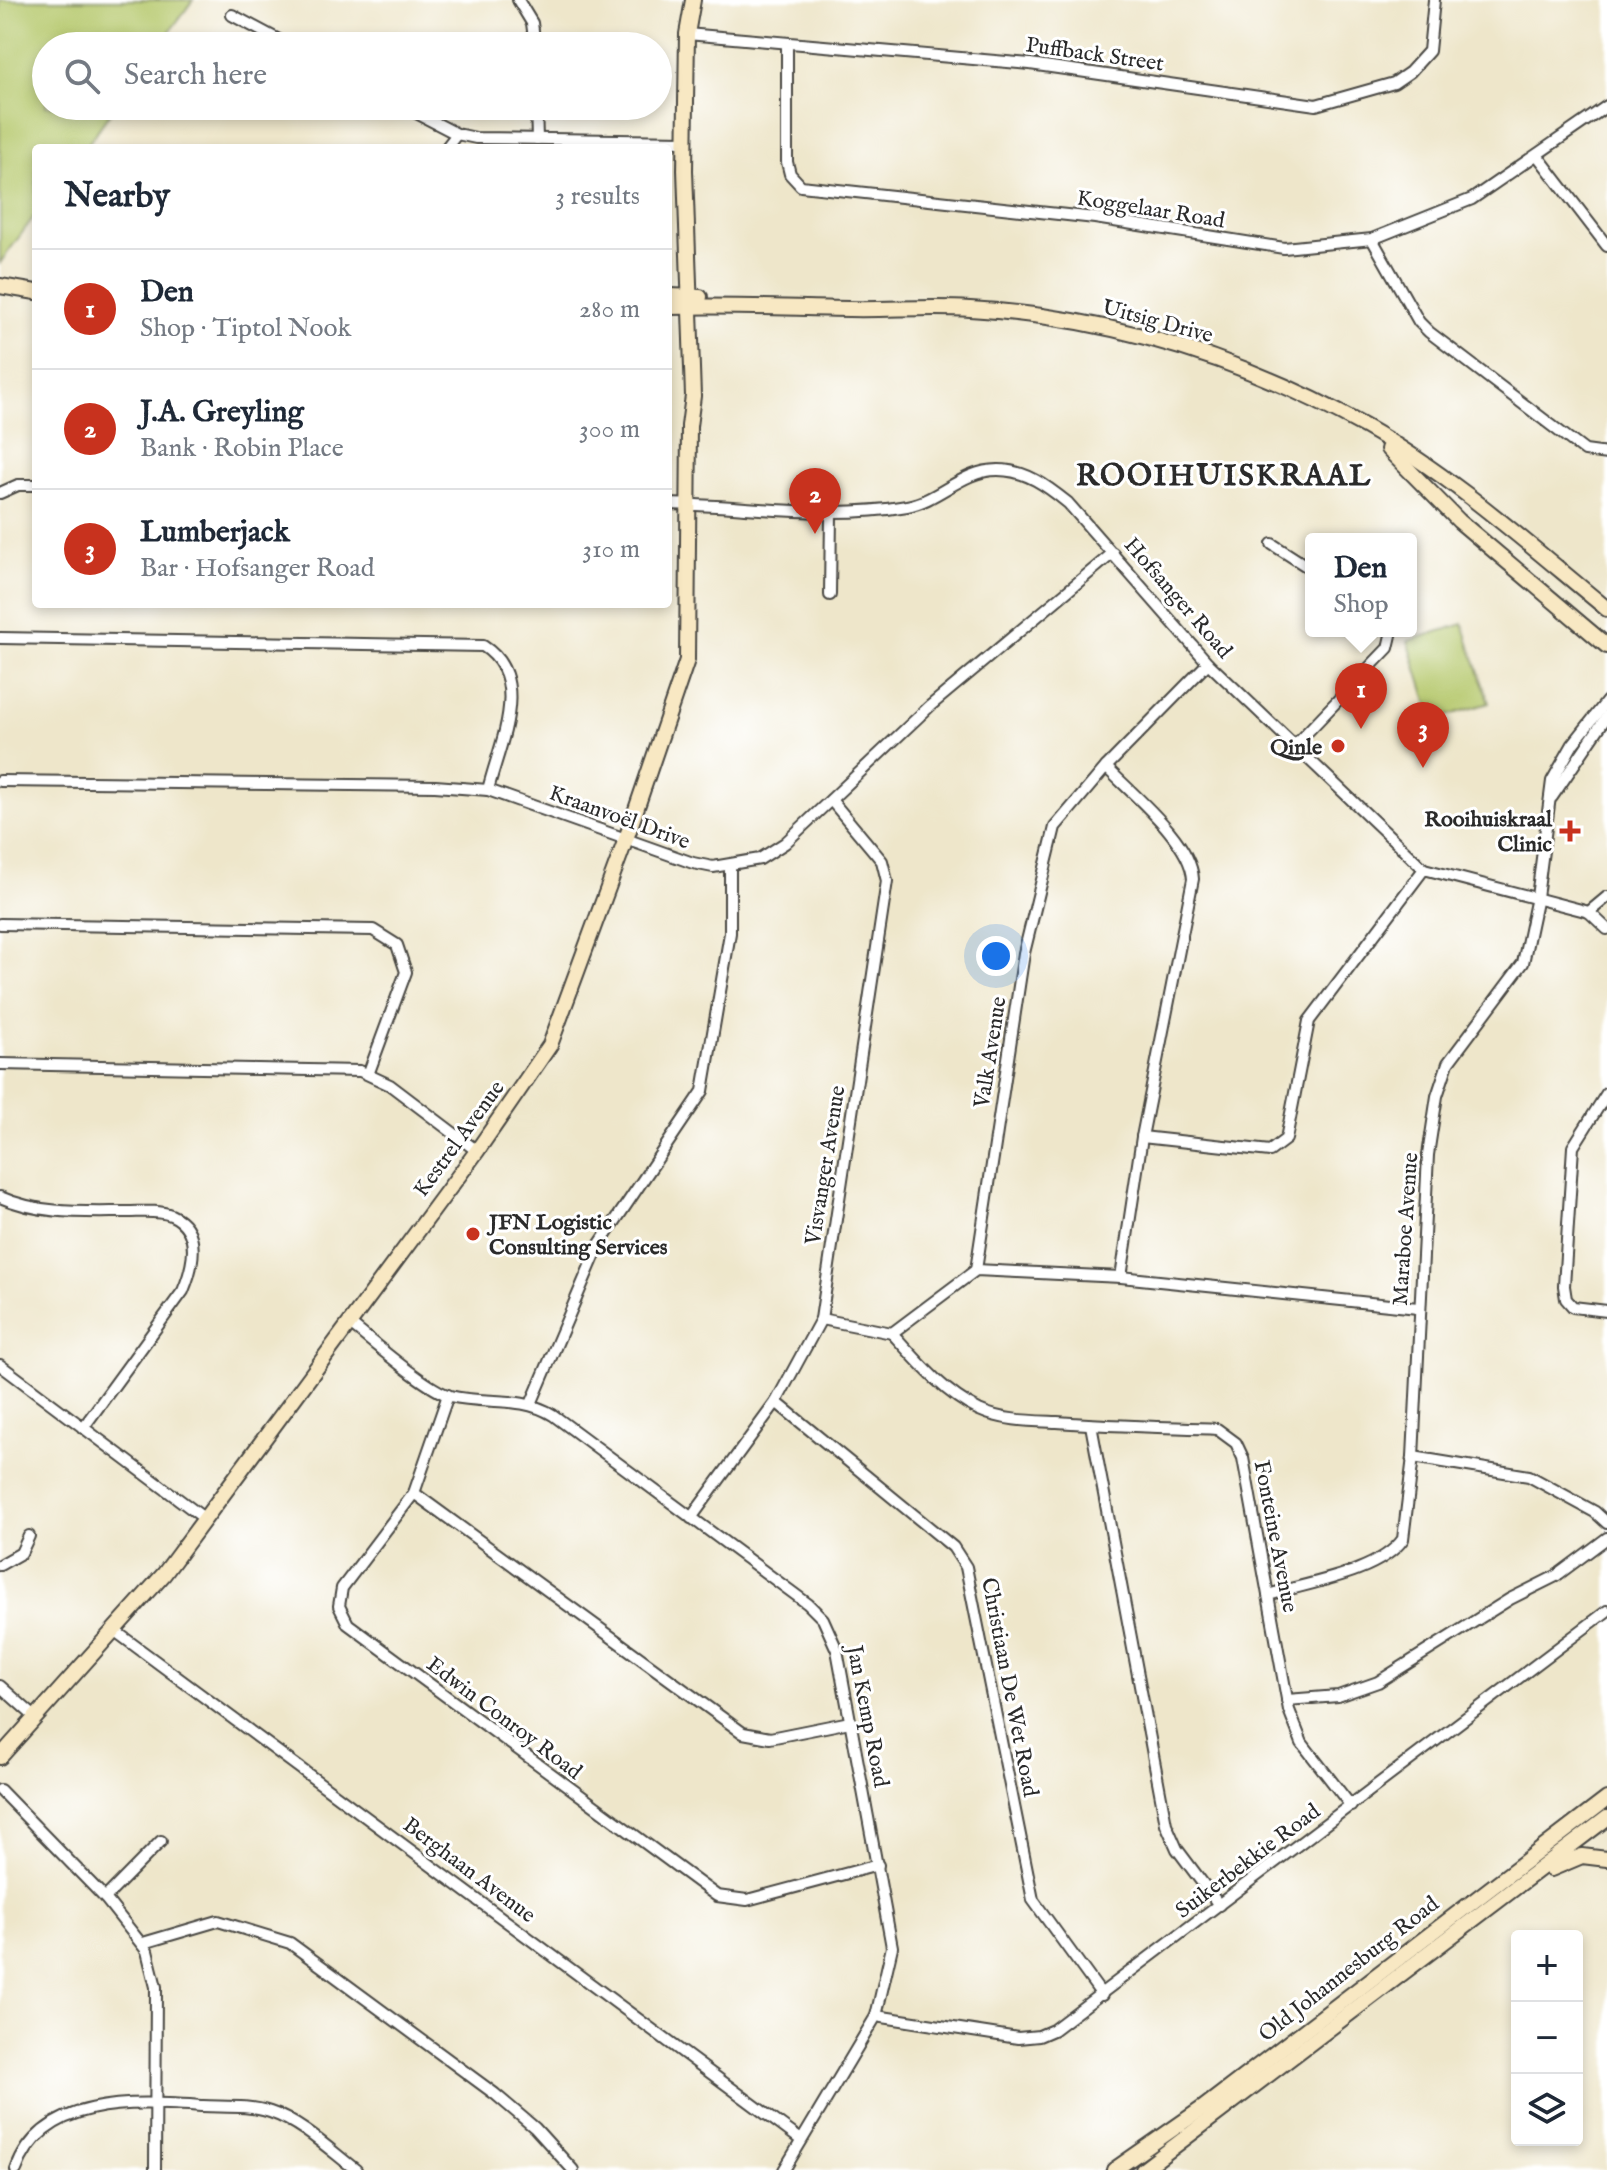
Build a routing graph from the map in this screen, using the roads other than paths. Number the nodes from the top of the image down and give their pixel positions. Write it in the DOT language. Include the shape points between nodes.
graph roads {
  1 [pos="518,0"];
  2 [pos="693,0"];
  3 [pos="1434,0"];
  4 [pos="232,15"];
  5 [pos="264,32"];
  6 [pos="533,32"];
  7 [pos="687,34"];
  8 [pos="787,43"];
  9 [pos="1607,106"];
  10 [pos="430,120"];
  11 [pos="536,120"];
  12 [pos="457,134"];
  13 [pos="537,139"];
  14 [pos="685,141"];
  15 [pos="449,144"];
  16 [pos="1537,155"];
  17 [pos="1372,239"];
  18 [pos="1607,246"];
  19 [pos="0,286"];
  20 [pos="32,291"];
  21 [pos="680,301"];
  22 [pos="1368,428"];
  23 [pos="1607,454"];
  24 [pos="32,485"];
  25 [pos="0,493"];
  26 [pos="672,504"];
  27 [pos="689,504"];
  28 [pos="831,513"];
  29 [pos="1272,544"];
  30 [pos="1113,553"];
  31 [pos="1305,565"];
  32 [pos="830,595"];
  33 [pos="1607,609"];
  34 [pos="1391,637"];
  35 [pos="0,638"];
  36 [pos="1607,646"];
  37 [pos="1208,663"];
  38 [pos="1607,701"];
  39 [pos="1607,716"];
  40 [pos="1293,747"];
  41 [pos="1106,767"];
  42 [pos="0,781"];
  43 [pos="488,790"];
  44 [pos="831,800"];
  45 [pos="1548,802"];
  46 [pos="626,839"];
  47 [pos="730,866"];
  48 [pos="1424,869"];
  49 [pos="1537,897"];
  50 [pos="1607,897"];
  51 [pos="1589,912"];
  52 [pos="0,924"];
  53 [pos="1607,929"];
  54 [pos="0,1064"];
  55 [pos="369,1072"];
  56 [pos="1607,1093"];
  57 [pos="1142,1137"];
  58 [pos="477,1151"];
  59 [pos="0,1197"];
  60 [pos="976,1270"];
  61 [pos="1121,1277"];
  62 [pos="1418,1308"];
  63 [pos="1607,1311"];
  64 [pos="821,1319"];
  65 [pos="350,1324"];
  66 [pos="892,1333"];
  67 [pos="0,1365"];
  68 [pos="448,1395"];
  69 [pos="776,1402"];
  70 [pos="531,1404"];
  71 [pos="1091,1425"];
  72 [pos="83,1428"];
  73 [pos="1413,1457"];
  74 [pos="414,1493"];
  75 [pos="691,1518"];
  76 [pos="205,1519"];
  77 [pos="1607,1523"];
  78 [pos="29,1536"];
  79 [pos="1607,1538"];
  80 [pos="0,1565"];
  81 [pos="1268,1595"];
  82 [pos="1607,1611"];
  83 [pos="115,1631"];
  84 [pos="0,1686"];
  85 [pos="1287,1700"];
  86 [pos="36,1718"];
  87 [pos="850,1722"];
  88 [pos="0,1757"];
  89 [pos="0,1790"];
  90 [pos="1351,1806"];
  91 [pos="1605,1810"];
  92 [pos="161,1841"];
  93 [pos="1607,1859"];
  94 [pos="878,1865"];
  95 [pos="105,1898"];
  96 [pos="1219,1905"];
  97 [pos="143,1943"];
  98 [pos="1428,1953"];
  99 [pos="1102,1995"];
  100 [pos="876,2016"];
  101 [pos="155,2103"];
  102 [pos="801,2140"];
  103 [pos="16,2170"];
  104 [pos="155,2170"];
  105 [pos="356,2170"];
  106 [pos="573,2170"];
  107 [pos="784,2170"];
  108 [pos="1114,2170"];
  109 [pos="1143,2170"];
  1 -- 6 [label="street"];
  2 -- 7 [label="main road, Kestrel Avenue"];
  3 -- 8 [label="street, Puffback Street" via="1429,51 1410,72 1394,83 1316,105 1030,64"];
  4 -- 5 [label="street"];
  7 -- 8 [label="street, Puffback Street"];
  7 -- 14 [label="main road, Kestrel Avenue"];
  8 -- 17 [label="street, Koggelaar Road" via="787,162 801,186 1095,218 1271,247"];
  9 -- 16 [label="street, Koggelaar Road"];
  10 -- 12 [label="street"];
  11 -- 13 [label="street"];
  12 -- 13 [label="street"];
  12 -- 15 [label="street"];
  13 -- 14 [label="street"];
  14 -- 21 [label="main road, Kestrel Avenue"];
  16 -- 17 [label="street, Koggelaar Road" via="1472,199"];
  16 -- 18 [label="street"];
  17 -- 23 [label="street" via="1429,332 1585,451"];
  19 -- 20 [label="main road"];
  21 -- 22 [label="main road, Uitsig Drive" via="903,302 1129,331 1252,371"];
  21 -- 27 [label="main road, Kestrel Avenue" via="693,396"];
  22 -- 33 [label="main road, Uitsig Drive" via="1474,500"];
  22 -- 36 [label="main road, Uitsig Drive" via="1459,521"];
  24 -- 25 [label="street"];
  26 -- 27 [label="street, Hofsanger Road"];
  27 -- 28 [label="street, Hofsanger Road"];
  27 -- 46 [label="main road, Kestrel Avenue" via="687,656"];
  28 -- 30 [label="street, Hofsanger Road" via="909,506 968,476 1000,470 1046,484"];
  28 -- 32 [label="street"];
  29 -- 31 [label="street"];
  30 -- 37 [label="street, Hofsanger Road"];
  30 -- 44 [label="street, Kraanvoël Drive" via="930,706"];
  34 -- 40 [label="street" via="1388,648"];
  35 -- 43 [label="street" via="483,646 501,660 511,685"];
  37 -- 40 [label="street, Hofsanger Road"];
  37 -- 41 [label="street, Valk Avenue"];
  38 -- 45 [label="street, Maraboe Avenue" via="1573,744 1552,781"];
  39 -- 45 [label="street, Maraboe Avenue"];
  40 -- 48 [label="street, Hofsanger Road"];
  41 -- 57 [label="street" via="1180,845 1192,869"];
  41 -- 60 [label="street, Valk Avenue" via="1064,812 1052,835 1024,953"];
  42 -- 43 [label="street, Kraanvoël Drive"];
  43 -- 46 [label="street, Kraanvoël Drive"];
  44 -- 47 [label="street, Kraanvoël Drive" via="785,843 760,859"];
  44 -- 64 [label="street, Visvanger Avenue" via="882,861 887,881"];
  45 -- 49 [label="street, Maraboe Avenue"];
  46 -- 47 [label="street, Kraanvoël Drive" via="693,863"];
  46 -- 58 [label="main road, Kestrel Avenue" via="550,1045"];
  47 -- 70 [label="street" via="729,941 703,1091 599,1245"];
  48 -- 49 [label="street, Hofsanger Road"];
  48 -- 57 [label="street" via="1309,1021 1281,1146 1270,1151"];
  49 -- 51 [label="street, Hofsanger Road"];
  49 -- 62 [label="street, Maraboe Avenue" via="1521,969 1448,1063 1437,1096"];
  50 -- 51 [label="street"];
  51 -- 53 [label="street"];
  52 -- 55 [label="street" via="373,930 397,945 406,972"];
  54 -- 55 [label="street"];
  55 -- 58 [label="street"];
  56 -- 63 [label="street" via="1573,1147 1564,1286 1573,1307"];
  57 -- 61 [label="street"];
  58 -- 65 [label="main road, Kestrel Avenue"];
  59 -- 72 [label="street" via="53,1211 164,1213 181,1222 192,1243 193,1265 183,1291"];
  60 -- 61 [label="street"];
  60 -- 66 [label="street"];
  61 -- 62 [label="street"];
  62 -- 73 [label="street, Maraboe Avenue"];
  64 -- 66 [label="street"];
  64 -- 69 [label="street, Visvanger Avenue"];
  65 -- 68 [label="street, Jan Kemp Road"];
  65 -- 76 [label="main road, Kestrel Avenue"];
  66 -- 71 [label="street, Fonteine Avenue" via="926,1372 975,1408 1000,1417"];
  67 -- 72 [label="street"];
  68 -- 70 [label="street, Jan Kemp Road"];
  68 -- 74 [label="street, Edwin Conroy Road"];
  69 -- 75 [label="street, Visvanger Avenue"];
  69 -- 99 [label="street, Christiaan De Wet Road" via="961,1559 1033,1900"];
  70 -- 75 [label="street, Jan Kemp Road"];
  71 -- 81 [label="street, Fonteine Avenue" via="1217,1429 1229,1435 1243,1458"];
  71 -- 96 [label="street" via="1166,1824 1177,1849"];
  72 -- 76 [label="street"];
  73 -- 77 [label="street" via="1529,1476"];
  73 -- 81 [label="street, Maraboe Avenue" via="1403,1539 1395,1551 1378,1562"];
  74 -- 87 [label="street" via="743,1733 770,1738"];
  74 -- 94 [label="street, Edwin Conroy Road" via="342,1588 341,1612 353,1629 717,1896 747,1900"];
  75 -- 87 [label="street, Jan Kemp Road" via="823,1619 837,1650"];
  76 -- 83 [label="main road, Kestrel Avenue"];
  78 -- 80 [label="street" via="18,1555"];
  79 -- 85 [label="street" via="1556,1576 1378,1682 1338,1696"];
  81 -- 85 [label="street, Fonteine Avenue"];
  82 -- 90 [label="street, Suikerbekkie Road"];
  83 -- 86 [label="main road, Kestrel Avenue"];
  83 -- 102 [label="street, Berghaan Avenue"];
  84 -- 86 [label="street"];
  85 -- 90 [label="street, Fonteine Avenue" via="1302,1743"];
  86 -- 88 [label="main road, Kestrel Avenue"];
  87 -- 94 [label="street, Jan Kemp Road"];
  89 -- 95 [label="street"];
  90 -- 96 [label="street, Suikerbekkie Road"];
  91 -- 98 [label="main road, Old Johannesburg Road"];
  91 -- 108 [label="main road, Old Johannesburg Road"];
  92 -- 95 [label="street"];
  93 -- 98 [label="main road" via="1582,1856 1556,1866"];
  94 -- 100 [label="street, Jan Kemp Road" via="892,1947"];
  95 -- 97 [label="street"];
  96 -- 99 [label="street, Suikerbekkie Road"];
  97 -- 101 [label="street" via="156,1987"];
  97 -- 106 [label="street" via="218,1921 290,1943 503,2101"];
  98 -- 109 [label="main road, Old Johannesburg Road"];
  99 -- 100 [label="street, Suikerbekkie Road" via="1053,2030 1025,2038"];
  100 -- 102 [label="street, Jan Kemp Road"];
  101 -- 103 [label="street" via="100,2106 73,2114 30,2142"];
  101 -- 104 [label="street"];
  101 -- 105 [label="street" via="271,2112"];
  102 -- 107 [label="street, Jan Kemp Road"];
}
